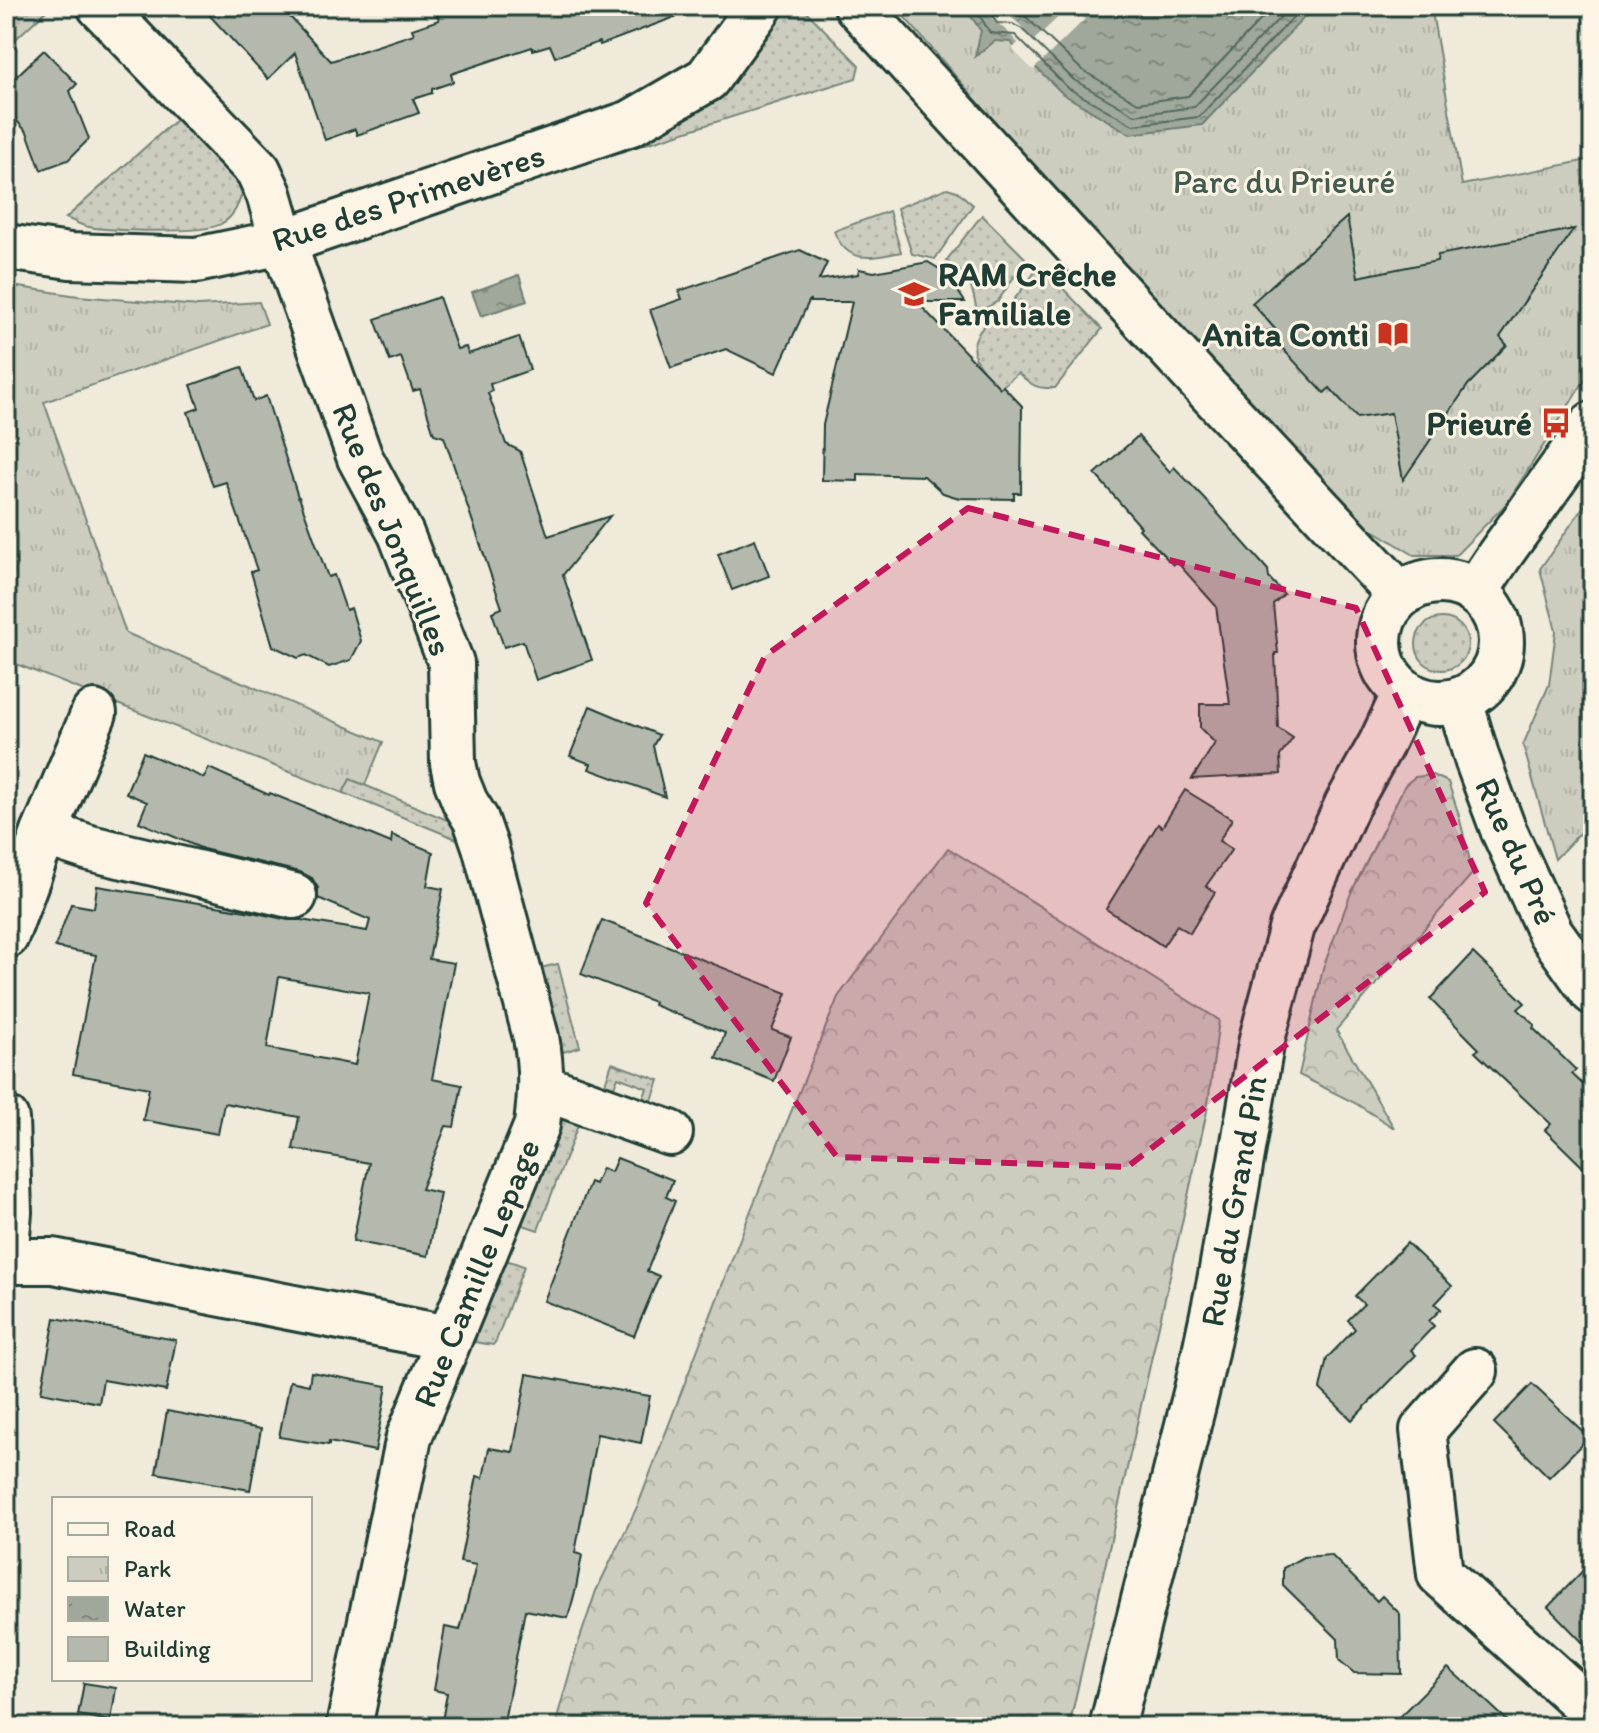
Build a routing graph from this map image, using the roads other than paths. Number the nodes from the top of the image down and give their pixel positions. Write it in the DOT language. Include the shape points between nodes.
graph roads {
  1 [pos="100,6"];
  2 [pos="760,6"];
  3 [pos="857,6"];
  4 [pos="283,242"];
  5 [pos="6,247"];
  6 [pos="1593,424"];
  7 [pos="1475,592"];
  8 [pos="1400,595"];
  9 [pos="1405,693"];
  10 [pos="1460,701"];
  11 [pos="94,713"];
  12 [pos="476,820"];
  13 [pos="44,833"];
  14 [pos="294,896"];
  15 [pos="6,936"];
  16 [pos="1593,992"];
  17 [pos="542,1087"];
  18 [pos="6,1119"];
  19 [pos="670,1133"];
  20 [pos="6,1247"];
  21 [pos="6,1261"];
  22 [pos="448,1338"];
  23 [pos="1475,1371"];
  24 [pos="1593,1712"];
  25 [pos="349,1727"];
  26 [pos="1112,1727"];
  1 -- 4 [label="street, Rue des Jonquilles" via="258,170"];
  2 -- 4 [label="street, Rue des Primevères" via="707,79 631,123"];
  3 -- 8 [label="street"];
  4 -- 5 [label="street, Rue des Primevères" via="196,260 70,256"];
  4 -- 12 [label="street, Rue des Jonquilles" via="360,458 401,534 451,663 453,763"];
  6 -- 7 [label="street"];
  7 -- 8 [label="street" via="1445,581 1421,584"];
  7 -- 10 [label="street" via="1499,622 1502,641 1491,678"];
  8 -- 9 [label="street" via="1380,627 1378,646 1391,681"];
  9 -- 10 [label="street" via="1432,704"];
  9 -- 26 [label="street, Rue du Grand Pin" via="1292,927 1262,1039 1198,1385"];
  10 -- 16 [label="street, Rue du Pré" via="1503,829 1550,932"];
  11 -- 13 [label="street"];
  12 -- 17 [label="street, Rue Camille Lepage" via="536,1037"];
  13 -- 14 [label="street"];
  13 -- 15 [label="street"];
  17 -- 19 [label="street"];
  17 -- 22 [label="street, Rue Camille Lepage" via="537,1125"];
  18 -- 20 [label="street"];
  21 -- 22 [label="street" via="53,1261"];
  22 -- 25 [label="street, Rue Camille Lepage" via="409,1437"];
  23 -- 24 [label="street" via="1423,1430 1440,1574"];
}
